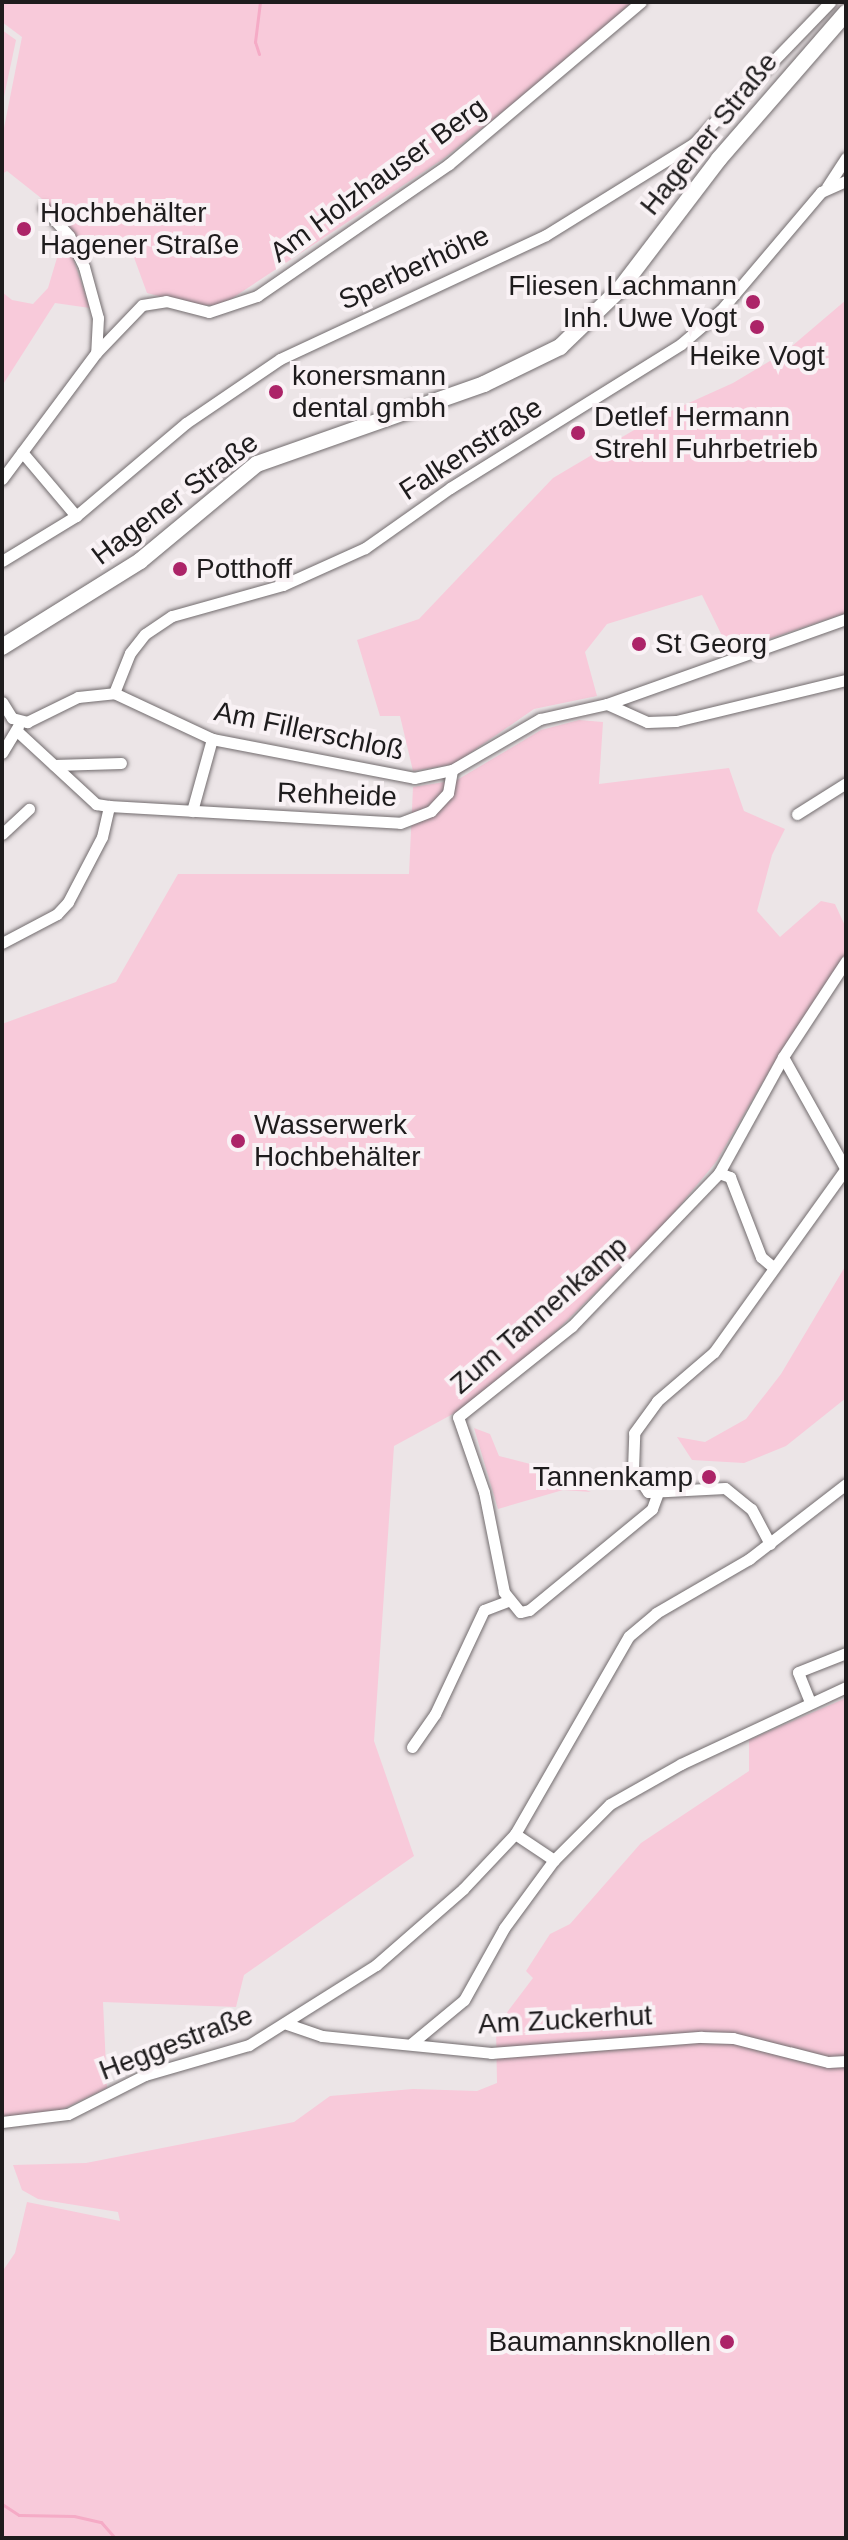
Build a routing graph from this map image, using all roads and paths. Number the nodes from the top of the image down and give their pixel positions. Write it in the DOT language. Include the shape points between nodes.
graph roads {
  1 [pos="641,2"];
  2 [pos="830,2"];
  3 [pos="846,13"];
  4 [pos="846,158"];
  5 [pos="846,181"];
  6 [pos="827,187"];
  7 [pos="44,208"];
  8 [pos="96,353"];
  9 [pos="22,452"];
  10 [pos="2,479"];
  11 [pos="76,516"];
  12 [pos="2,561"];
  13 [pos="846,619"];
  14 [pos="2,647"];
  15 [pos="846,680"];
  16 [pos="114,693"];
  17 [pos="2,702"];
  18 [pos="607,704"];
  19 [pos="18,726"];
  20 [pos="212,739"];
  21 [pos="2,753"];
  22 [pos="121,763"];
  23 [pos="54,765"];
  24 [pos="452,770"];
  25 [pos="846,783"];
  26 [pos="109,806"];
  27 [pos="29,809"];
  28 [pos="192,811"];
  29 [pos="797,814"];
  30 [pos="2,834"];
  31 [pos="4,937"];
  32 [pos="846,961"];
  33 [pos="783,1057"];
  34 [pos="846,1168"];
  35 [pos="719,1173"];
  36 [pos="773,1267"];
  37 [pos="846,1484"];
  38 [pos="657,1495"];
  39 [pos="770,1544"];
  40 [pos="507,1601"];
  41 [pos="846,1653"];
  42 [pos="846,1687"];
  43 [pos="810,1702"];
  44 [pos="412,1747"];
  45 [pos="515,1834"];
  46 [pos="554,1860"];
  47 [pos="287,2024"];
  48 [pos="412,2043"];
  49 [pos="846,2061"];
  50 [pos="2,2122"];
  1 -- 8 [label="street, Am Holzhauser Berg" via="449,164 257,296 209,312 149,301"];
  2 -- 11 [label="street, Sperberhöhe" via="693,144 546,235 280,359 186,423"];
  3 -- 14 [label="main road, Hagener Straße" via="719,159 620,289 560,347 484,384 257,464 131,568"];
  4 -- 6 [label="street, Falkenstraße"];
  5 -- 6 [label="street"];
  6 -- 16 [label="street, Falkenstraße" via="721,310 681,344 351,556 283,585 172,616 145,634 130,653"];
  7 -- 8 [label="street" via="69,236 84,267 98,318"];
  8 -- 9 [label="street, Am Holzhauser Berg"];
  9 -- 10 [label="street, Am Holzhauser Berg"];
  9 -- 11 [label="street"];
  11 -- 12 [label="street, Sperberhöhe"];
  13 -- 18 [label="street, Am Fillerschloß"];
  15 -- 18 [label="street" via="676,721 647,722"];
  16 -- 19 [label="street" via="78,697"];
  16 -- 20 [label="street, Am Fillerschloß"];
  17 -- 19 [label="street"];
  18 -- 24 [label="street, Am Fillerschloß" via="540,719"];
  19 -- 21 [label="street"];
  19 -- 23 [label="street, Rehheide"];
  20 -- 24 [label="street, Am Fillerschloß" via="394,776"];
  20 -- 28 [label="street"];
  22 -- 23 [label="street"];
  23 -- 26 [label="street, Rehheide" via="96,804"];
  24 -- 28 [label="street, Rehheide" via="448,793 431,811 400,823"];
  25 -- 29 [label="street"];
  26 -- 28 [label="street, Rehheide"];
  26 -- 31 [label="street" via="102,837 68,902 57,914"];
  27 -- 30 [label="street"];
  32 -- 33 [label="street, Zum Tannenkamp"];
  33 -- 34 [label="street"];
  33 -- 35 [label="street, Zum Tannenkamp"];
  34 -- 36 [label="street"];
  35 -- 36 [label="street" via="730,1177 761,1257"];
  35 -- 40 [label="street, Zum Tannenkamp" via="572,1326 458,1417 484,1492"];
  36 -- 38 [label="street" via="714,1352 657,1401 634,1433 633,1470 638,1483"];
  37 -- 39 [label="street, Heggestraße"];
  38 -- 39 [label="street" via="725,1488 751,1509"];
  38 -- 40 [label="street" via="652,1509 529,1610 520,1612"];
  39 -- 45 [label="street, Heggestraße" via="656,1613 629,1636"];
  40 -- 44 [label="street" via="484,1610 435,1714"];
  41 -- 43 [label="street" via="798,1672"];
  42 -- 43 [label="street"];
  43 -- 46 [label="street" via="610,1804"];
  45 -- 46 [label="street"];
  45 -- 47 [label="street, Heggestraße" via="433,1915 351,1984"];
  46 -- 48 [label="street" via="504,1928 464,2000"];
  47 -- 48 [label="street, Am Zuckerhut" via="322,2036"];
  47 -- 50 [label="street, Heggestraße" via="249,2045 128,2082 68,2114"];
  48 -- 49 [label="street, Am Zuckerhut" via="513,2053 712,2037 828,2062"];
}
